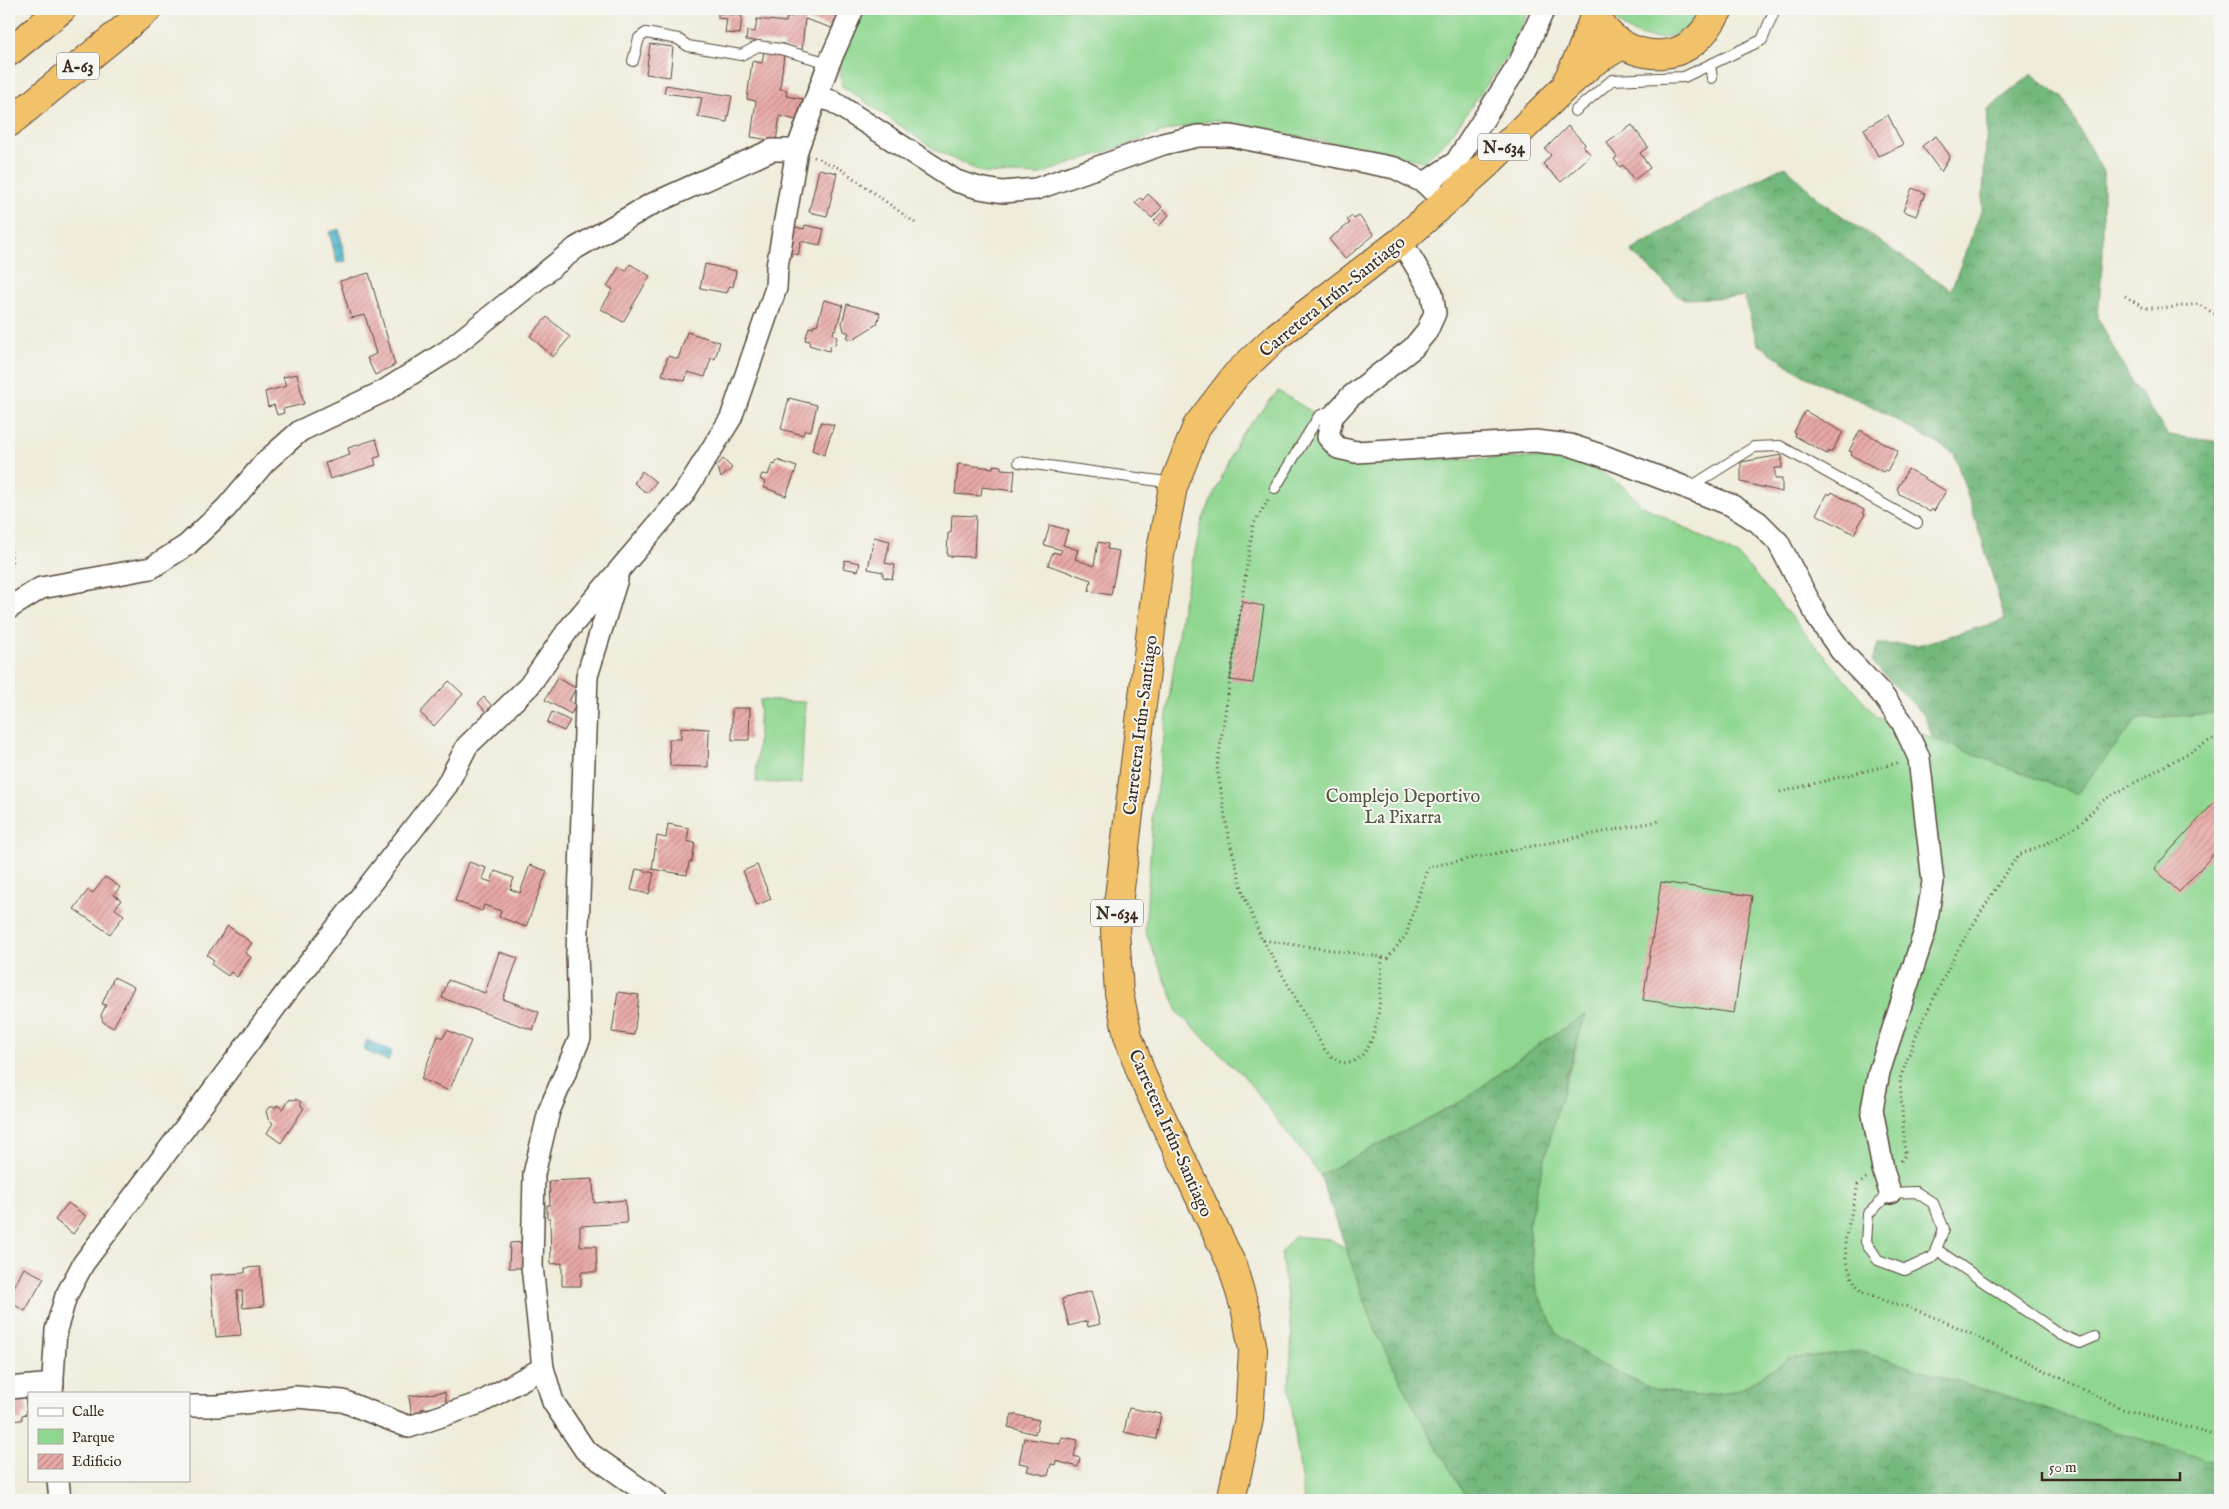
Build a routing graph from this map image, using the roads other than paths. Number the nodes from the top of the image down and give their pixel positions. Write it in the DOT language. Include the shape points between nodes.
graph roads {
  1 [pos="62,9"];
  2 [pos="148,9"];
  3 [pos="853,9"];
  4 [pos="1544,9"];
  5 [pos="1719,9"];
  6 [pos="1774,9"];
  7 [pos="1594,11"];
  8 [pos="1622,45"];
  9 [pos="9,52"];
  10 [pos="633,61"];
  11 [pos="829,63"];
  12 [pos="1710,65"];
  13 [pos="1712,78"];
  14 [pos="818,97"];
  15 [pos="1569,100"];
  16 [pos="9,123"];
  17 [pos="797,150"];
  18 [pos="1425,183"];
  19 [pos="1445,203"];
  20 [pos="1401,241"];
  21 [pos="1341,407"];
  22 [pos="1019,462"];
  23 [pos="1174,483"];
  24 [pos="1275,488"];
  25 [pos="1688,489"];
  26 [pos="1917,522"];
  27 [pos="620,570"];
  28 [pos="9,608"];
  29 [pos="1890,1193"];
  30 [pos="1936,1249"];
  31 [pos="2094,1337"];
  32 [pos="543,1368"];
  33 [pos="9,1388"];
  34 [pos="52,1389"];
  35 [pos="190,1406"];
  36 [pos="58,1482"];
  37 [pos="60,1500"];
  38 [pos="656,1500"];
  39 [pos="1231,1500"];
  1 -- 9 [label="highway"];
  2 -- 16 [label="highway, A-63"];
  3 -- 11 [label="street"];
  4 -- 18 [label="street" via="1520,64 1456,162"];
  5 -- 8 [label="highway, N-634" via="1705,33 1686,48 1650,54"];
  6 -- 12 [label="lane" via="1762,40"];
  7 -- 8 [label="highway, N-634" via="1608,34"];
  7 -- 15 [label="highway, Carretera Irún-Santiago / N-634"];
  8 -- 15 [label="highway, Carretera Irún-Santiago / N-634" via="1592,63"];
  10 -- 11 [label="lane" via="638,38 646,33 678,39 688,46 741,54 758,46"];
  11 -- 14 [label="street"];
  12 -- 13 [label="lane"];
  12 -- 15 [label="lane" via="1684,78 1612,80"];
  14 -- 17 [label="street"];
  14 -- 18 [label="street" via="832,101 956,181 995,190 1036,189 1163,144 1198,136 1231,136 1395,168"];
  15 -- 19 [label="highway, Carretera Irún-Santiago / N-634"];
  17 -- 27 [label="street" via="776,288 731,418 683,495"];
  17 -- 28 [label="street" via="772,150 650,205 576,248 446,352 384,391 300,431 265,462 226,508 187,545 151,568 41,588"];
  18 -- 19 [label="street"];
  19 -- 20 [label="highway, Carretera Irún-Santiago / N-634"];
  20 -- 21 [label="street" via="1432,293 1435,313 1428,331 1413,348"];
  20 -- 23 [label="highway, Carretera Irún-Santiago / N-634" via="1277,336 1236,376 1197,426"];
  21 -- 24 [label="lane" via="1319,416"];
  21 -- 25 [label="street" via="1332,417 1328,437 1338,448 1356,452 1535,442 1570,445"];
  22 -- 23 [label="lane"];
  23 -- 39 [label="highway, Carretera Irún-Santiago / N-634" via="1160,555 1114,930 1119,993 1131,1045 1143,1078 1232,1265 1246,1312 1253,1350 1249,1419"];
  25 -- 26 [label="lane" via="1754,447 1780,446"];
  25 -- 29 [label="street" via="1731,505 1758,522 1778,542 1819,620 1841,651 1881,693 1902,722 1919,758 1933,882 1925,931 1879,1072 1872,1109"];
  27 -- 32 [label="street" via="587,676 577,954 580,1038 550,1111 534,1174 532,1266"];
  27 -- 34 [label="street" via="568,630 529,686 467,746 447,785 83,1264 66,1296 56,1330"];
  29 -- 30 [label="lane" via="1916,1192 1933,1203 1944,1229"];
  29 -- 30 [label="lane" via="1868,1214 1866,1242 1878,1260 1905,1270 1933,1257"];
  30 -- 31 [label="lane" via="2061,1335 2080,1343"];
  32 -- 35 [label="street" via="480,1403 409,1427 343,1401 296,1397"];
  32 -- 38 [label="street" via="553,1402 586,1450"];
  33 -- 34 [label="street"];
  36 -- 37 [label="street"];
}
